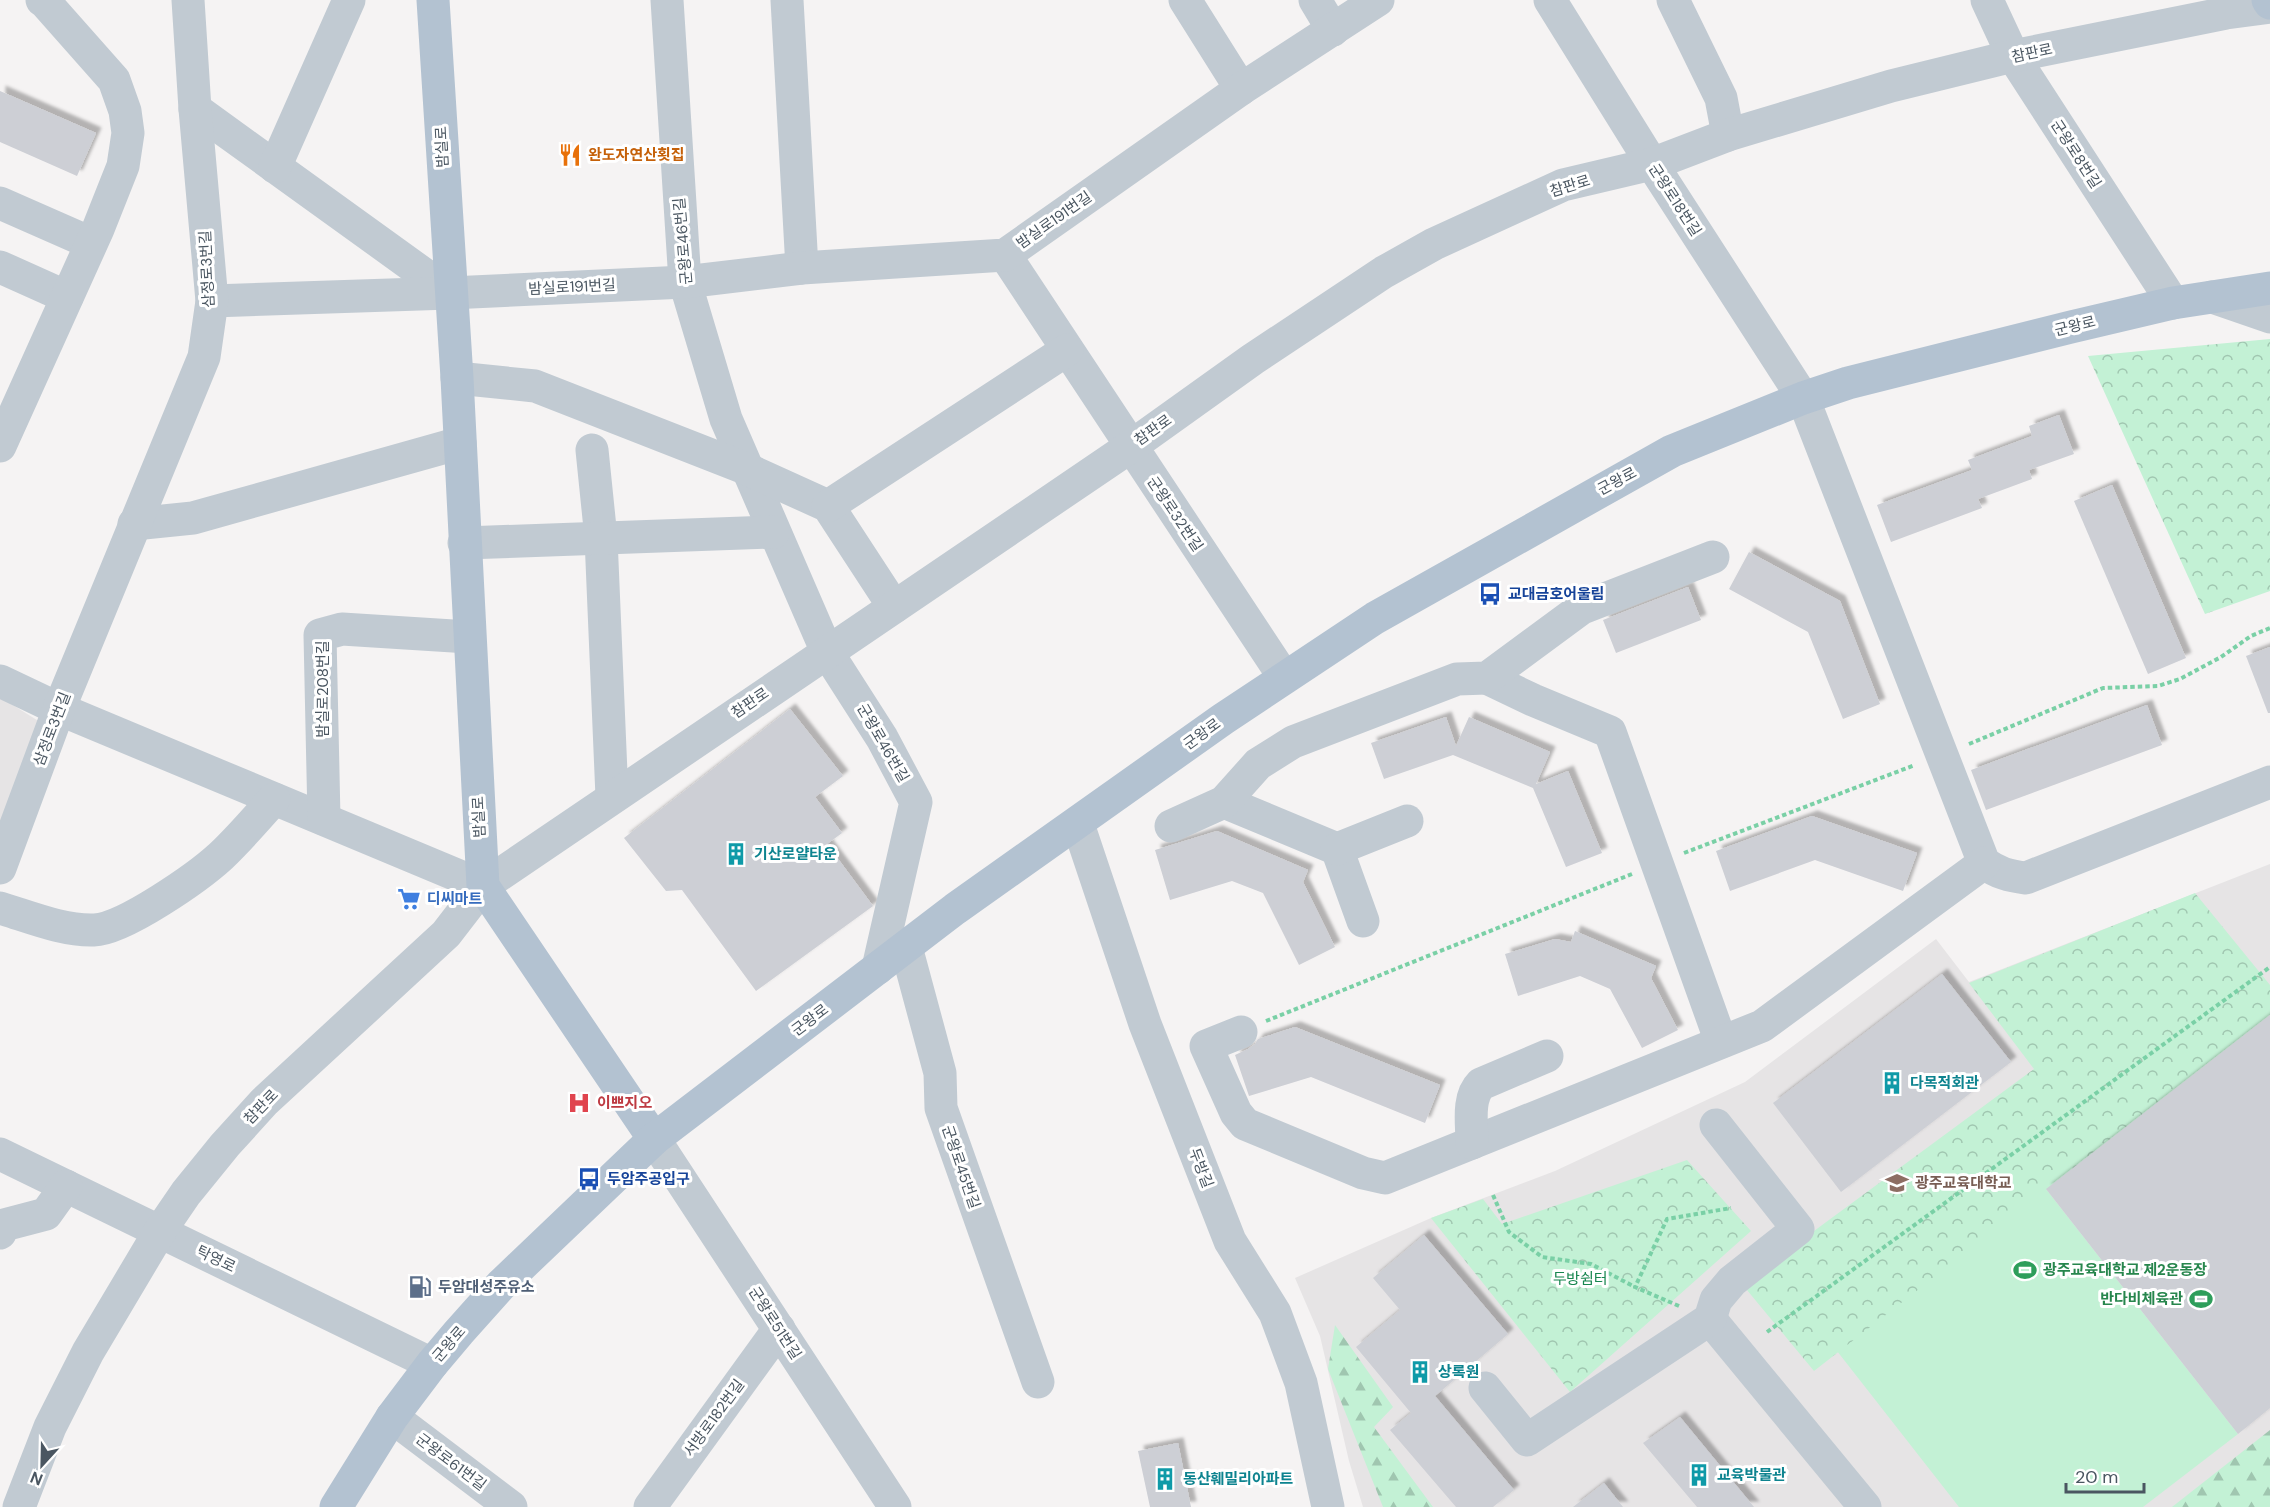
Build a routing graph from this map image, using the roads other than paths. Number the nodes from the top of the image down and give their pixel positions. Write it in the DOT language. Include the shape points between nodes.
graph roads {
  1 [pos="42,0"];
  2 [pos="188,0"];
  3 [pos="348,0"];
  4 [pos="433,0"];
  5 [pos="667,0"];
  6 [pos="787,0"];
  7 [pos="1185,0"];
  8 [pos="1314,0"];
  9 [pos="1378,0"];
  10 [pos="1550,0"];
  11 [pos="1673,0"];
  12 [pos="1987,0"];
  13 [pos="2269,3"];
  14 [pos="1333,30"];
  15 [pos="2013,56"];
  16 [pos="1241,89"];
  17 [pos="195,109"];
  18 [pos="1728,135"];
  19 [pos="1652,164"];
  20 [pos="275,167"];
  21 [pos="0,202"];
  22 [pos="91,243"];
  23 [pos="1005,255"];
  24 [pos="0,267"];
  25 [pos="802,268"];
  26 [pos="685,282"];
  27 [pos="2270,288"];
  28 [pos="450,293"];
  29 [pos="67,297"];
  30 [pos="2212,297"];
  31 [pos="212,301"];
  32 [pos="2173,303"];
  33 [pos="2270,317"];
  34 [pos="1066,350"];
  35 [pos="457,378"];
  36 [pos="1803,398"];
  37 [pos="460,443"];
  38 [pos="0,446"];
  39 [pos="1130,447"];
  40 [pos="592,450"];
  41 [pos="749,471"];
  42 [pos="828,506"];
  43 [pos="134,524"];
  44 [pos="774,532"];
  45 [pos="601,538"];
  46 [pos="464,543"];
  47 [pos="1713,557"];
  48 [pos="894,607"];
  49 [pos="469,637"];
  50 [pos="827,652"];
  51 [pos="1284,677"];
  52 [pos="1487,678"];
  53 [pos="0,681"];
  54 [pos="59,708"];
  55 [pos="2270,782"];
  56 [pos="612,796"];
  57 [pos="274,799"];
  58 [pos="1224,802"];
  59 [pos="324,819"];
  60 [pos="1407,821"];
  61 [pos="1078,824"];
  62 [pos="1171,826"];
  63 [pos="1336,849"];
  64 [pos="1984,863"];
  65 [pos="0,868"];
  66 [pos="483,886"];
  67 [pos="0,908"];
  68 [pos="1363,921"];
  69 [pos="906,947"];
  70 [pos="878,968"];
  71 [pos="1241,1032"];
  72 [pos="1721,1042"];
  73 [pos="1546,1056"];
  74 [pos="1716,1125"];
  75 [pos="654,1139"];
  76 [pos="1472,1143"];
  77 [pos="0,1154"];
  78 [pos="66,1186"];
  79 [pos="160,1231"];
  80 [pos="0,1233"];
  81 [pos="1710,1319"];
  82 [pos="778,1329"];
  83 [pos="432,1364"];
  84 [pos="1038,1382"];
  85 [pos="1485,1388"];
  86 [pos="392,1417"];
  87 [pos="19,1507"];
  88 [pos="336,1507"];
  89 [pos="511,1507"];
  90 [pos="650,1507"];
  91 [pos="895,1507"];
  92 [pos="1328,1507"];
  93 [pos="1865,1507"];
  1 -- 22 [label="street" via="114,80 125,111 128,134 123,166"];
  2 -- 17 [label="street, 삼정로3번길"];
  3 -- 20 [label="street"];
  4 -- 28 [label="main road, 밤실로"];
  5 -- 26 [label="street, 군왕로46번길"];
  6 -- 25 [label="street"];
  7 -- 16 [label="street"];
  8 -- 14 [label="street"];
  9 -- 14 [label="street, 밤실로191번길"];
  10 -- 19 [label="street, 군왕로18번길"];
  11 -- 18 [label="street" via="1721,98"];
  12 -- 15 [label="street, 군왕로8번길"];
  13 -- 15 [label="street, 참판로"];
  14 -- 16 [label="street, 밤실로191번길"];
  15 -- 18 [label="street, 참판로" via="1891,86"];
  15 -- 32 [label="street, 군왕로8번길"];
  16 -- 23 [label="street, 밤실로191번길"];
  17 -- 20 [label="street"];
  17 -- 31 [label="street, 삼정로3번길"];
  18 -- 19 [label="street, 참판로"];
  19 -- 36 [label="street, 군왕로18번길"];
  19 -- 39 [label="street, 참판로" via="1563,186 1434,244 1384,272"];
  20 -- 28 [label="street"];
  21 -- 22 [label="street"];
  22 -- 29 [label="street"];
  23 -- 25 [label="street, 밤실로191번길"];
  23 -- 34 [label="street, 군왕로32번길"];
  24 -- 29 [label="street"];
  25 -- 26 [label="street, 밤실로191번길"];
  26 -- 28 [label="street, 밤실로191번길"];
  26 -- 41 [label="street, 군왕로46번길" via="726,419"];
  27 -- 30 [label="main road, 군왕로"];
  28 -- 31 [label="street"];
  28 -- 35 [label="main road, 밤실로"];
  29 -- 38 [label="street"];
  30 -- 32 [label="main road, 군왕로"];
  30 -- 33 [label="street"];
  31 -- 43 [label="street, 삼정로3번길" via="204,357"];
  32 -- 36 [label="main road, 군왕로"];
  34 -- 39 [label="street, 군왕로32번길"];
  34 -- 42 [label="street"];
  35 -- 37 [label="main road, 밤실로"];
  35 -- 41 [label="street" via="535,386"];
  36 -- 51 [label="main road, 군왕로" via="1653,461 1375,618"];
  36 -- 64 [label="street, 군왕로18번길"];
  37 -- 43 [label="street" via="194,518"];
  37 -- 46 [label="main road, 밤실로"];
  39 -- 48 [label="street, 참판로"];
  39 -- 51 [label="street, 군왕로32번길"];
  40 -- 45 [label="street"];
  41 -- 42 [label="street"];
  41 -- 44 [label="street, 군왕로46번길"];
  42 -- 48 [label="street"];
  43 -- 54 [label="street, 삼정로3번길"];
  44 -- 45 [label="street"];
  44 -- 50 [label="street, 군왕로46번길"];
  45 -- 46 [label="street"];
  45 -- 56 [label="street"];
  46 -- 49 [label="main road, 밤실로"];
  47 -- 52 [label="street" via="1582,608"];
  48 -- 50 [label="street, 참판로"];
  49 -- 59 [label="street, 밤실로208번길" via="342,629 320,635"];
  49 -- 66 [label="main road, 밤실로"];
  50 -- 56 [label="street, 참판로"];
  50 -- 70 [label="street, 군왕로46번길" via="882,738 916,802"];
  51 -- 61 [label="main road, 군왕로"];
  52 -- 58 [label="street" via="1457,679 1293,742 1258,764"];
  52 -- 72 [label="street" via="1610,732"];
  53 -- 54 [label="street"];
  54 -- 57 [label="street"];
  54 -- 65 [label="street, 삼정로3번길"];
  55 -- 64 [label="street" via="2026,878 1995,872"];
  56 -- 66 [label="street, 참판로"];
  57 -- 59 [label="street"];
  57 -- 67 [label="street" via="219,857 125,921 97,930 61,926"];
  58 -- 62 [label="street"];
  58 -- 63 [label="street"];
  59 -- 66 [label="street"];
  60 -- 63 [label="street"];
  61 -- 69 [label="main road, 군왕로"];
  61 -- 92 [label="street, 두방길" via="1145,1024 1230,1241 1275,1313 1301,1383"];
  63 -- 68 [label="street"];
  64 -- 72 [label="street" via="1762,1026"];
  66 -- 75 [label="main road"];
  66 -- 79 [label="street, 참판로" via="446,934 264,1102 225,1144"];
  69 -- 70 [label="main road, 군왕로"];
  69 -- 84 [label="street, 군왕로45번길" via="940,1073 941,1108"];
  70 -- 75 [label="main road, 군왕로"];
  71 -- 76 [label="street" via="1206,1046 1236,1113 1254,1129 1385,1178"];
  72 -- 76 [label="street"];
  73 -- 76 [label="street" via="1475,1090"];
  74 -- 81 [label="street" via="1798,1229 1732,1281 1716,1300"];
  75 -- 82 [label="street, 군왕로51번길"];
  75 -- 83 [label="main road, 군왕로" via="501,1285"];
  77 -- 78 [label="street, 탁영로"];
  78 -- 79 [label="street, 탁영로"];
  78 -- 80 [label="street" via="46,1214 4,1225"];
  79 -- 83 [label="street, 탁영로"];
  79 -- 87 [label="street, 참판로" via="88,1352 50,1427"];
  81 -- 85 [label="street" via="1527,1440"];
  81 -- 93 [label="street"];
  82 -- 90 [label="street, 서방로182번길"];
  82 -- 91 [label="street, 군왕로51번길"];
  83 -- 86 [label="main road, 군왕로"];
  86 -- 88 [label="main road, 군왕로"];
  86 -- 89 [label="street, 군왕로61번길"];
}
